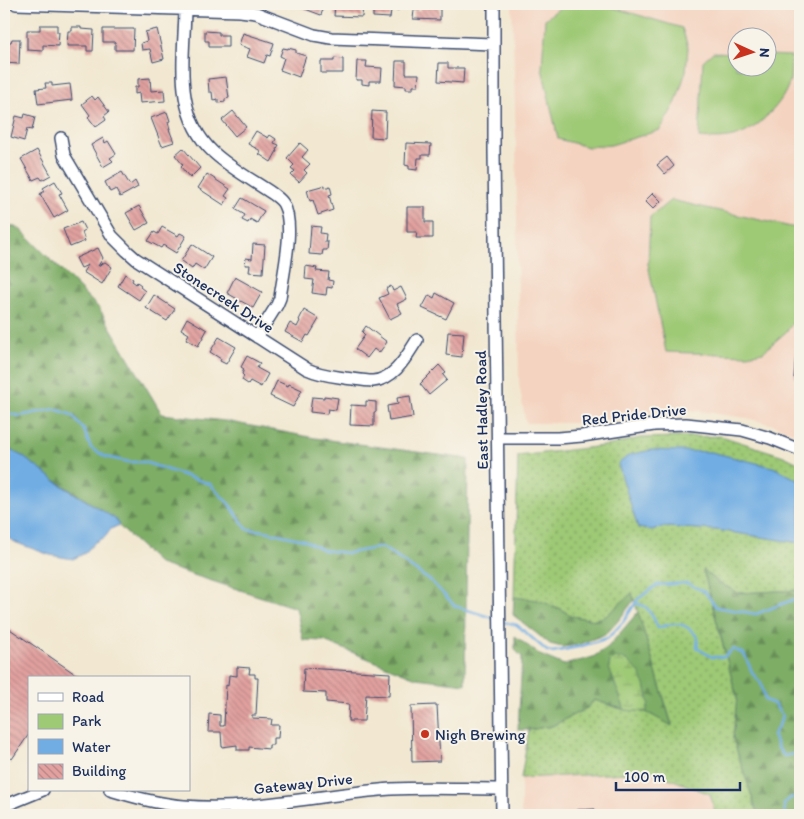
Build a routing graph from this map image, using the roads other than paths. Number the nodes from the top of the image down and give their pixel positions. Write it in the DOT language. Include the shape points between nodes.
graph roads {
  1 [pos="16,4"];
  2 [pos="494,4"];
  3 [pos="186,10"];
  4 [pos="494,44"];
  5 [pos="61,138"];
  6 [pos="257,337"];
  7 [pos="417,340"];
  8 [pos="498,438"];
  9 [pos="800,450"];
  10 [pos="501,789"];
  11 [pos="38,792"];
  12 [pos="118,792"];
  13 [pos="4,806"];
  14 [pos="502,815"];
  1 -- 3 [label="street"];
  2 -- 4 [label="street, East Hadley Road"];
  3 -- 4 [label="street" via="256,13 314,35 331,38"];
  3 -- 6 [label="street" via="183,90 187,110 212,150 280,200 289,218 280,298"];
  4 -- 8 [label="street, East Hadley Road"];
  5 -- 6 [label="street, Stonecreek Drive" via="64,155 116,241 136,259"];
  6 -- 7 [label="street, Stonecreek Drive" via="313,372 368,381 382,379 394,372"];
  8 -- 9 [label="street, Red Pride Drive" via="558,438 686,424 742,430"];
  8 -- 10 [label="street, East Hadley Road"];
  10 -- 12 [label="street, Gateway Drive" via="420,788 234,806 167,804"];
  10 -- 14 [label="street, East Hadley Road"];
  11 -- 13 [label="street"];
}
